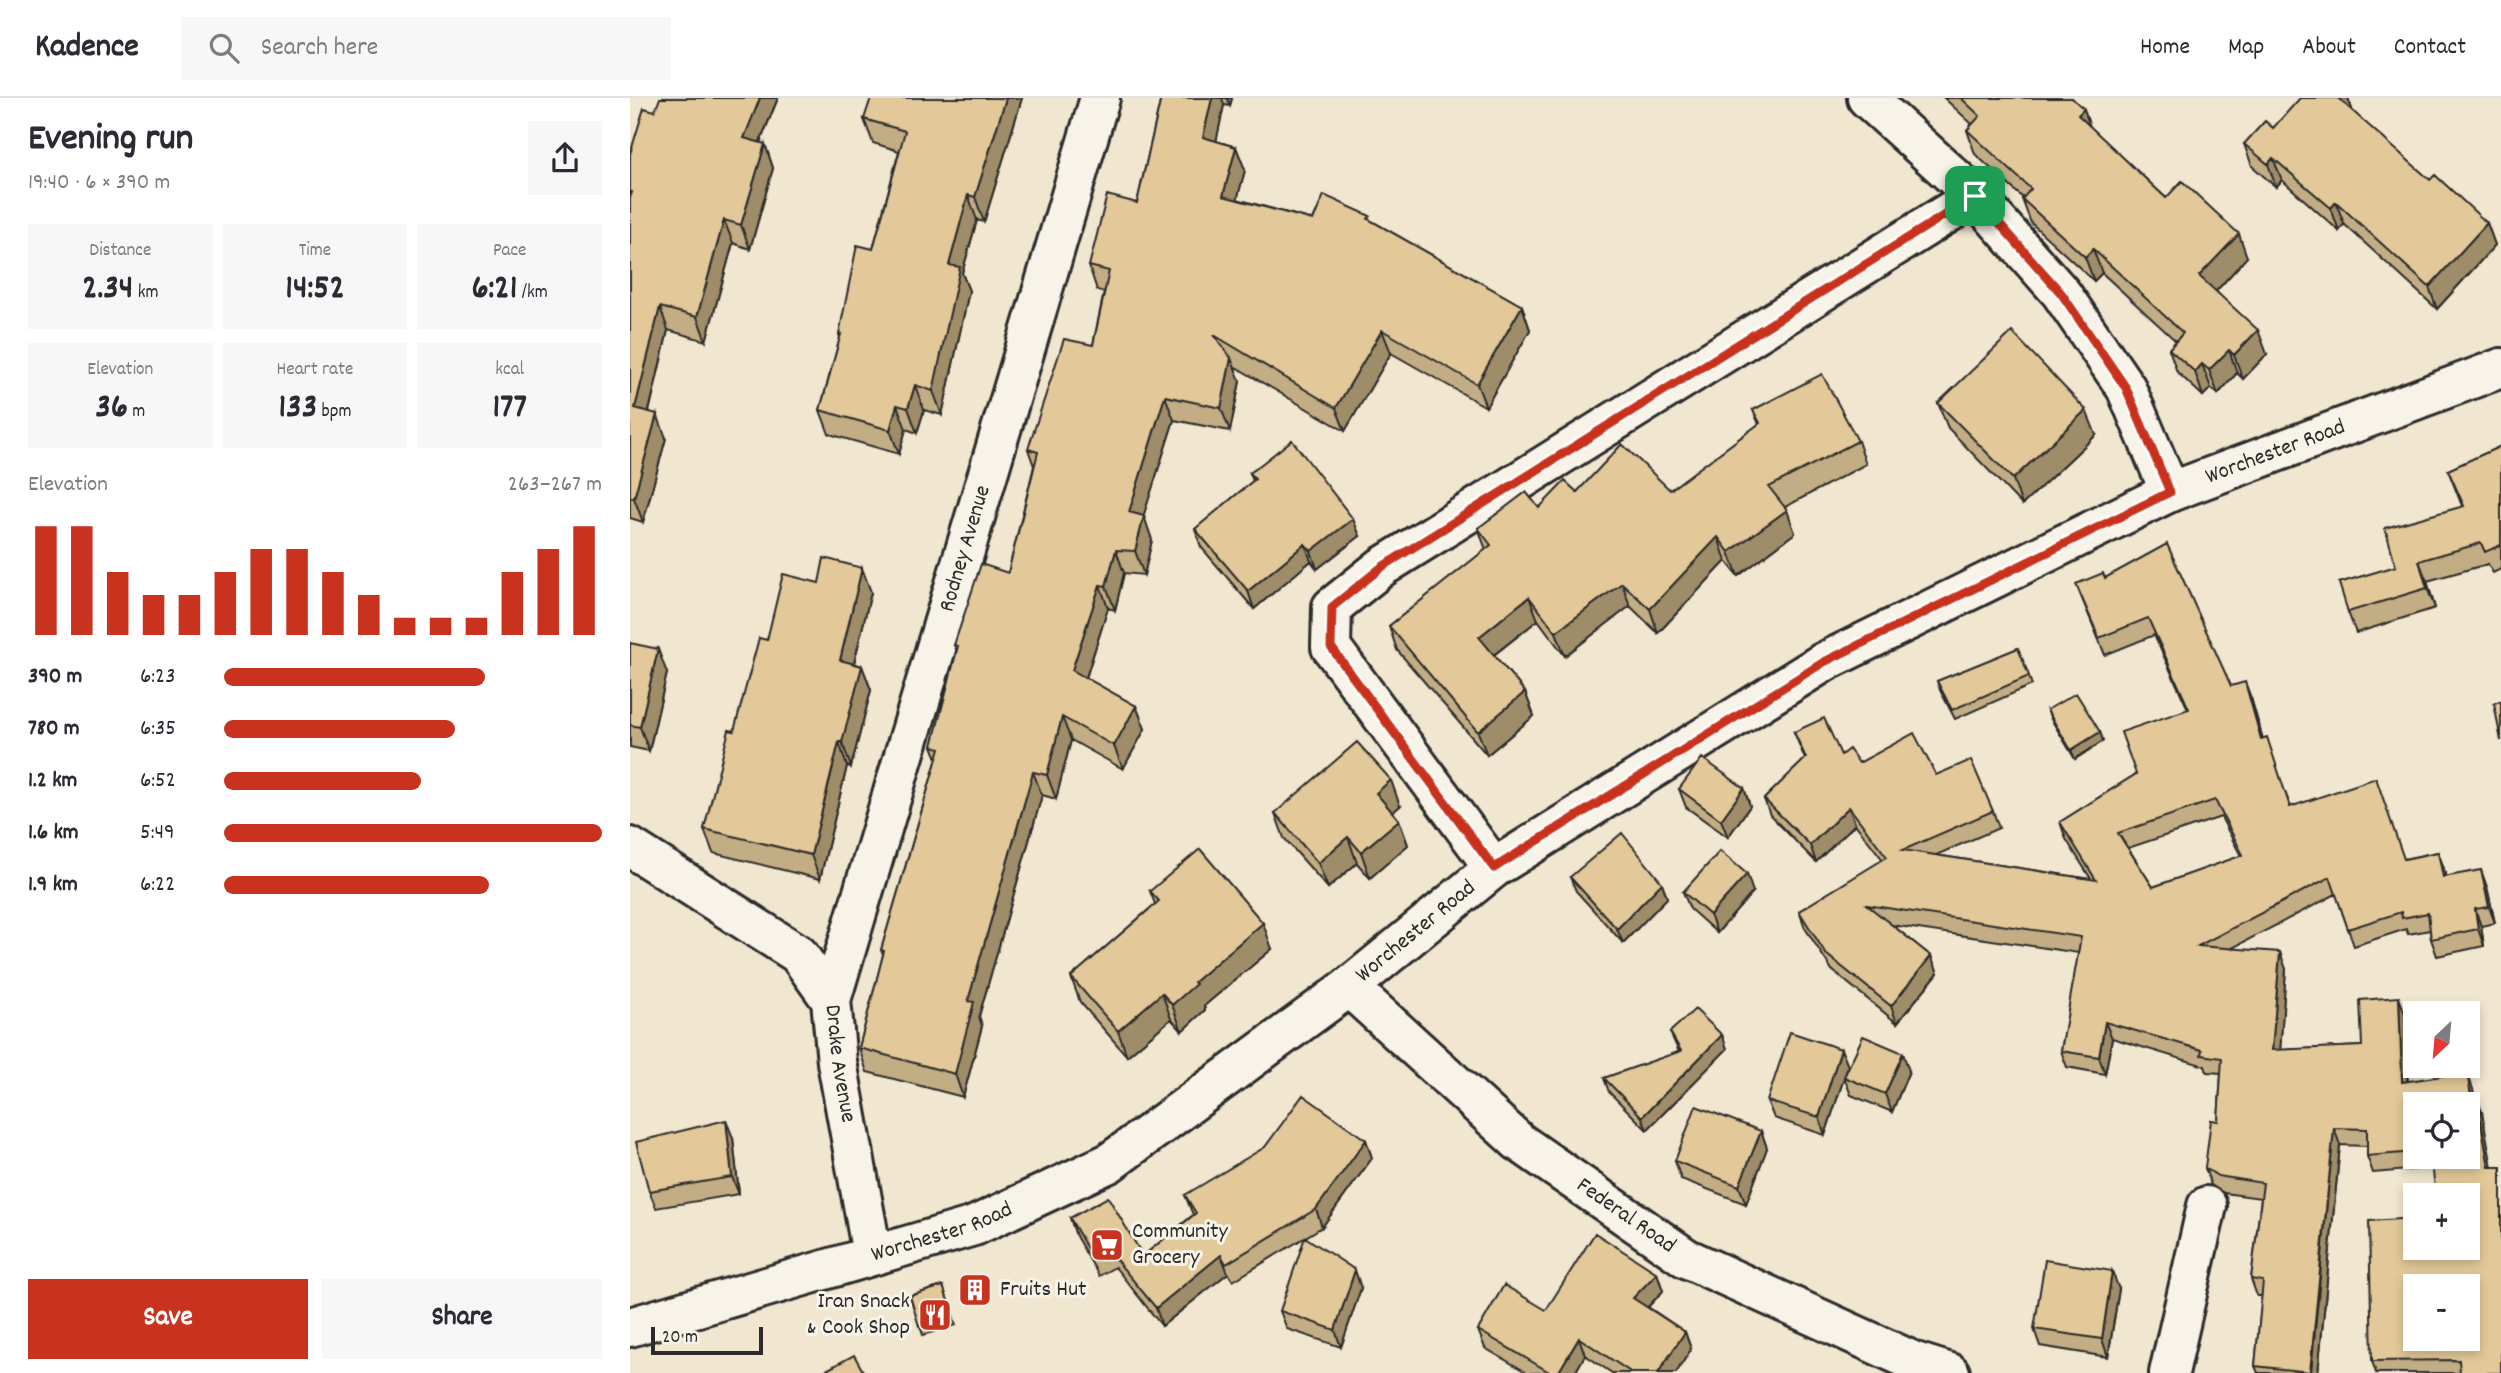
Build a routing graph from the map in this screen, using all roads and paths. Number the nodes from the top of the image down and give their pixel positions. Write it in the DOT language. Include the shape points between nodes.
graph roads {
  1 [pos="1100,98"];
  2 [pos="1867,98"];
  3 [pos="1975,196"];
  4 [pos="2501,368"];
  5 [pos="2170,492"];
  6 [pos="630,848"];
  7 [pos="1494,868"];
  8 [pos="1349,987"];
  9 [pos="831,1000"];
  10 [pos="2207,1206"];
  11 [pos="872,1254"];
  12 [pos="630,1327"];
  13 [pos="1950,1373"];
  14 [pos="2169,1373"];
  1 -- 9 [label="street, Rodney Avenue"];
  2 -- 3 [label="street"];
  3 -- 5 [label="street" via="2061,293 2126,388"];
  3 -- 7 [label="street" via="1382,567 1332,607 1331,647"];
  4 -- 5 [label="street, Worchester Road"];
  5 -- 7 [label="street, Worchester Road" via="1824,662"];
  6 -- 9 [label="street, Drake Avenue" via="798,954"];
  7 -- 8 [label="street, Worchester Road"];
  8 -- 11 [label="street, Worchester Road" via="1109,1163 974,1226"];
  8 -- 13 [label="street, Federal Road" via="1519,1142 1686,1258 1915,1362"];
  9 -- 11 [label="street, Drake Avenue" via="837,1062"];
  10 -- 14 [label="street"];
  11 -- 12 [label="street, Worchester Road"];
}
